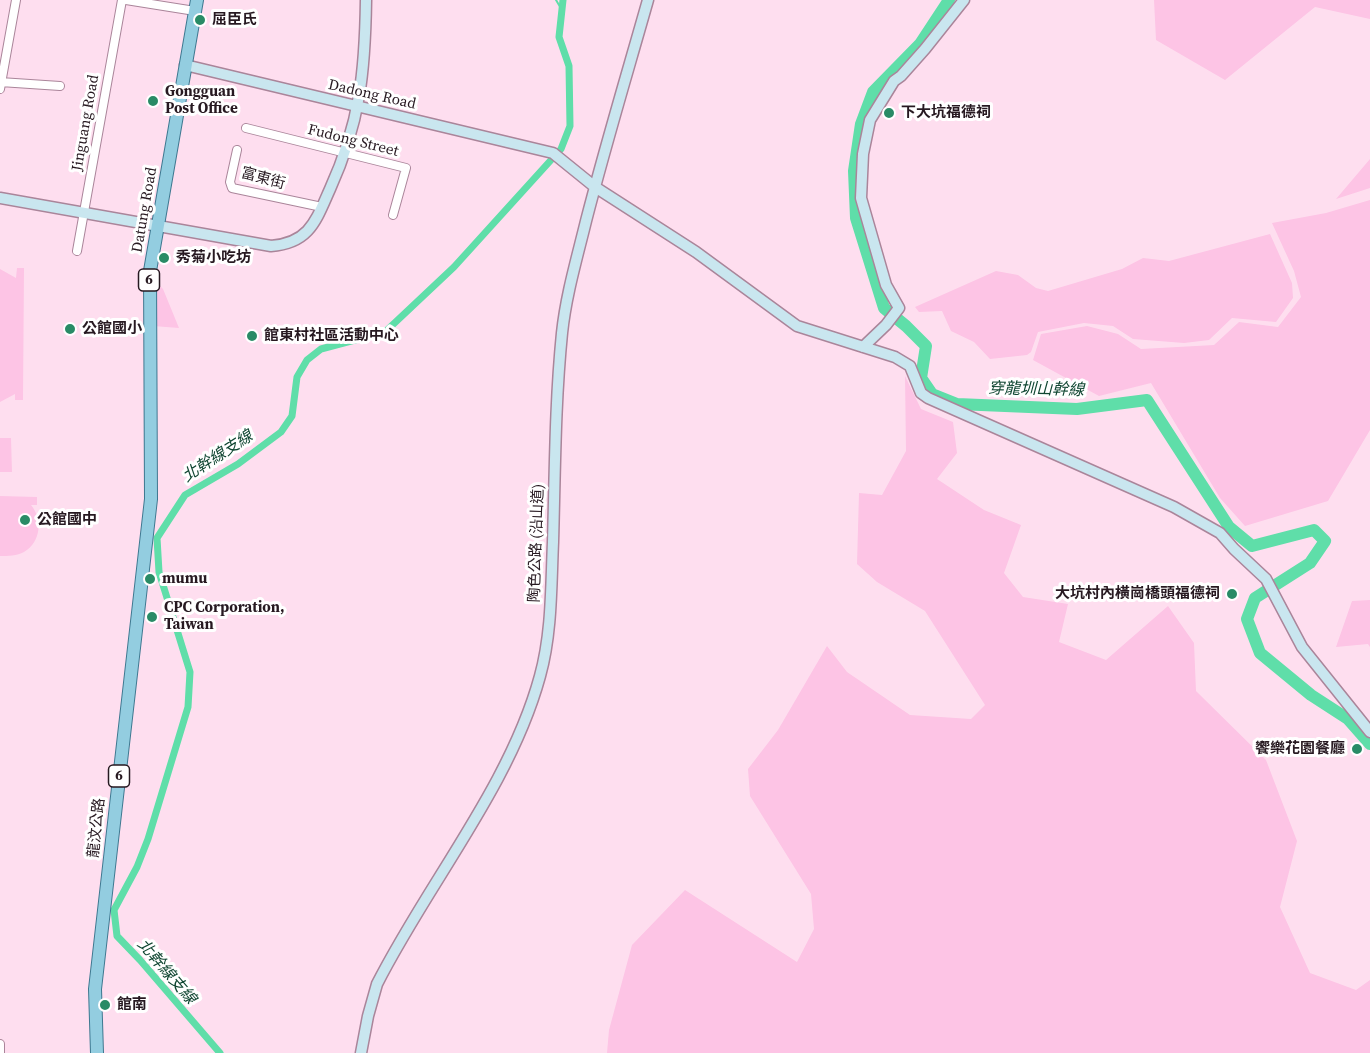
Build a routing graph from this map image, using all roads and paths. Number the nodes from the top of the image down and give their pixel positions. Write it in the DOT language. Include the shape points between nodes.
graph roads {
  1 [pos="16,0"];
  2 [pos="124,0"];
  3 [pos="366,0"];
  4 [pos="648,0"];
  5 [pos="963,0"];
  6 [pos="196,5"];
  7 [pos="185,65"];
  8 [pos="0,84"];
  9 [pos="60,86"];
  10 [pos="358,108"];
  11 [pos="246,129"];
  12 [pos="237,150"];
  13 [pos="345,153"];
  14 [pos="595,187"];
  15 [pos="0,198"];
  16 [pos="322,207"];
  17 [pos="84,212"];
  18 [pos="393,215"];
  19 [pos="158,225"];
  20 [pos="77,251"];
  21 [pos="863,347"];
  22 [pos="151,499"];
  23 [pos="1370,732"];
  24 [pos="0,1044"];
  25 [pos="0,1053"];
  26 [pos="97,1053"];
  27 [pos="361,1053"];
  1 -- 8 [label="street"];
  2 -- 6 [label="street"];
  2 -- 17 [label="street, Jinguang Road"];
  3 -- 10 [label="street" via="365,58"];
  4 -- 14 [label="street, 陶色公路 (沿山道)"];
  5 -- 21 [label="street" via="894,81 870,120 863,154 861,198 886,285 899,308"];
  6 -- 7 [label="main road, Datung Road / 6"];
  7 -- 10 [label="street, Dadong Road"];
  7 -- 19 [label="main road, Datung Road / 6"];
  8 -- 9 [label="street"];
  10 -- 13 [label="street"];
  10 -- 14 [label="street, Dadong Road" via="553,153"];
  11 -- 13 [label="street, Fudong Street"];
  12 -- 16 [label="street, 富東街" via="232,188"];
  13 -- 16 [label="street"];
  13 -- 18 [label="street, Fudong Street" via="406,168"];
  14 -- 21 [label="street" via="696,252 797,326"];
  14 -- 27 [label="street, 陶色公路 (沿山道)" via="562,330 556,397 551,601 540,677 511,753 377,984"];
  15 -- 17 [label="street"];
  16 -- 19 [label="street" via="314,225 284,245"];
  17 -- 19 [label="street"];
  17 -- 20 [label="street, Jinguang Road"];
  19 -- 22 [label="main road, Datung Road / 6" via="149,299"];
  21 -- 23 [label="street" via="896,357 910,366 921,393 928,398 1174,507 1220,533 1266,579 1302,646"];
  22 -- 26 [label="main road, 龍汶公路 / 6" via="95,989"];
  24 -- 25 [label="street"];
}
